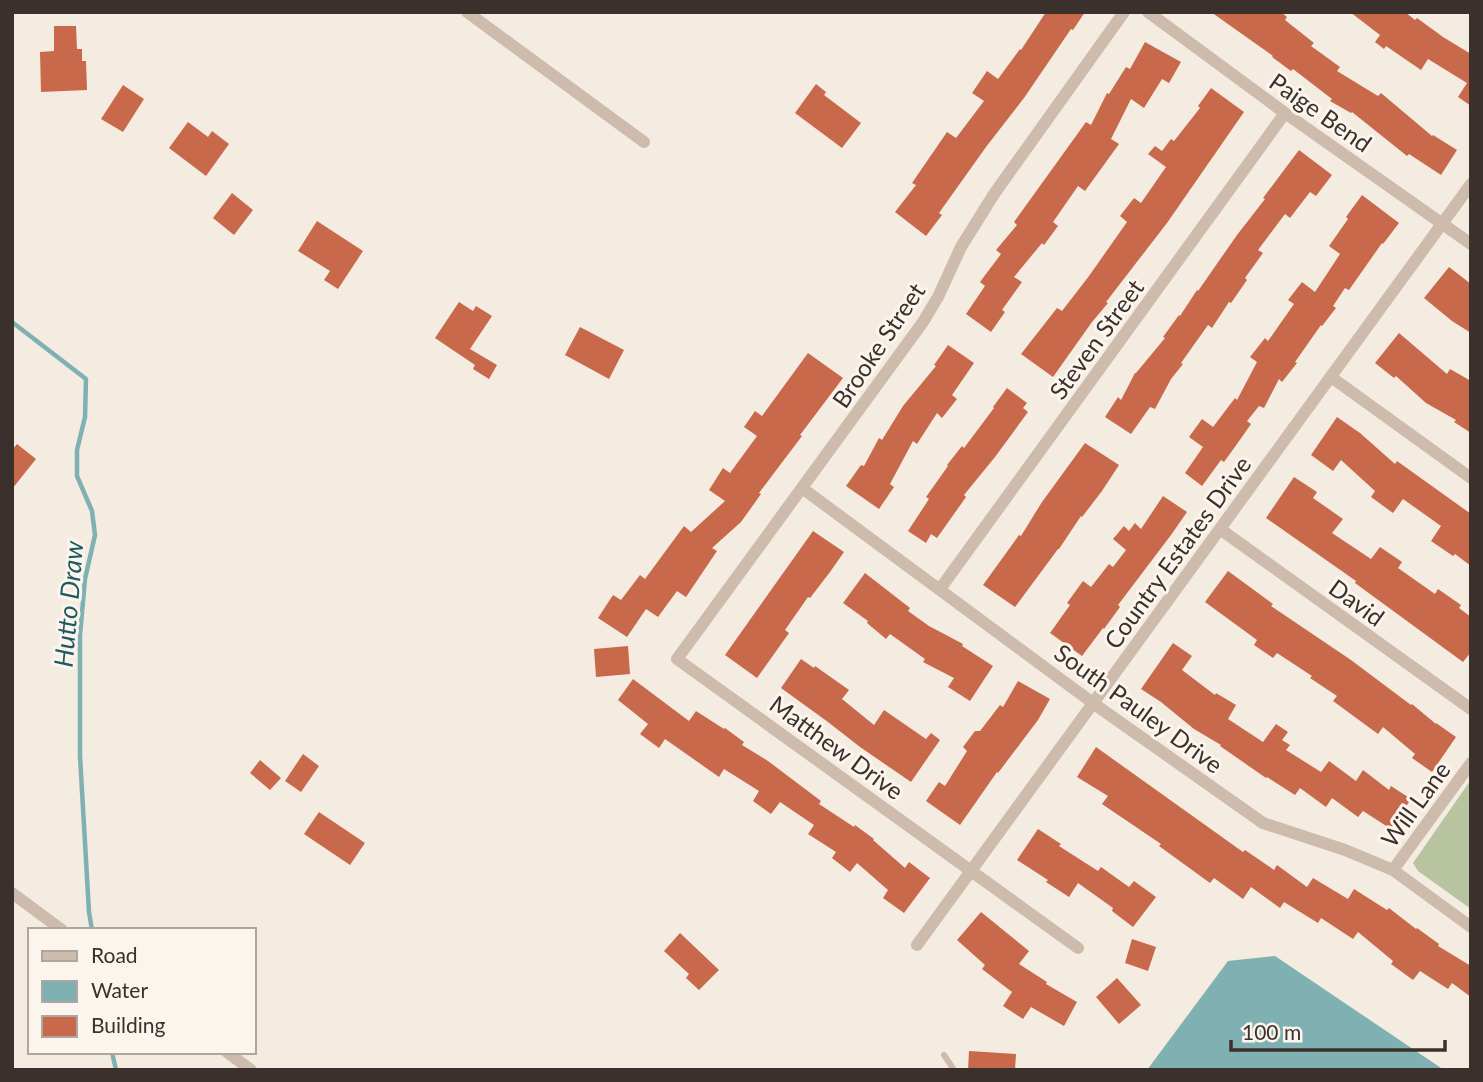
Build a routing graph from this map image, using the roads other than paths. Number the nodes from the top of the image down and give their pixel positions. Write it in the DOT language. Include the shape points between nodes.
graph roads {
  1 [pos="467,12"];
  2 [pos="1125,12"];
  3 [pos="1148,12"];
  4 [pos="1285,113"];
  5 [pos="644,142"];
  6 [pos="1471,184"];
  7 [pos="1442,223"];
  8 [pos="1471,244"];
  9 [pos="1331,377"];
  10 [pos="1471,478"];
  11 [pos="802,488"];
  12 [pos="1220,529"];
  13 [pos="940,589"];
  14 [pos="677,659"];
  15 [pos="1094,702"];
  16 [pos="1471,709"];
  17 [pos="1471,763"];
  18 [pos="971,870"];
  19 [pos="1393,870"];
  20 [pos="12,893"];
  21 [pos="1471,927"];
  22 [pos="59,928"];
  23 [pos="917,945"];
  24 [pos="1078,948"];
  25 [pos="230,1054"];
  26 [pos="944,1055"];
  27 [pos="251,1070"];
  28 [pos="954,1070"];
  1 -- 5 [label="street"];
  2 -- 11 [label="street, Brooke Street" via="975,222 923,322"];
  3 -- 4 [label="street, Paige Bend"];
  4 -- 7 [label="street, Paige Bend"];
  4 -- 13 [label="street, Steven Street"];
  6 -- 7 [label="street, Country Estates Drive"];
  7 -- 8 [label="street, Paige Bend"];
  7 -- 9 [label="street, Country Estates Drive"];
  9 -- 10 [label="street"];
  9 -- 12 [label="street, Country Estates Drive"];
  11 -- 13 [label="street, South Pauley Drive"];
  11 -- 14 [label="street, Brooke Street"];
  12 -- 15 [label="street, Country Estates Drive"];
  12 -- 16 [label="street, David"];
  13 -- 15 [label="street, South Pauley Drive"];
  14 -- 18 [label="street, Matthew Drive"];
  15 -- 18 [label="street, Country Estates Drive"];
  15 -- 19 [label="street, South Pauley Drive" via="1263,823"];
  17 -- 19 [label="street, Will Lane"];
  18 -- 23 [label="street, Country Estates Drive"];
  18 -- 24 [label="street, Matthew Drive"];
  19 -- 21 [label="street, South Pauley Drive"];
  20 -- 22 [label="street"];
  25 -- 27 [label="street"];
  26 -- 28 [label="lane"];
}
